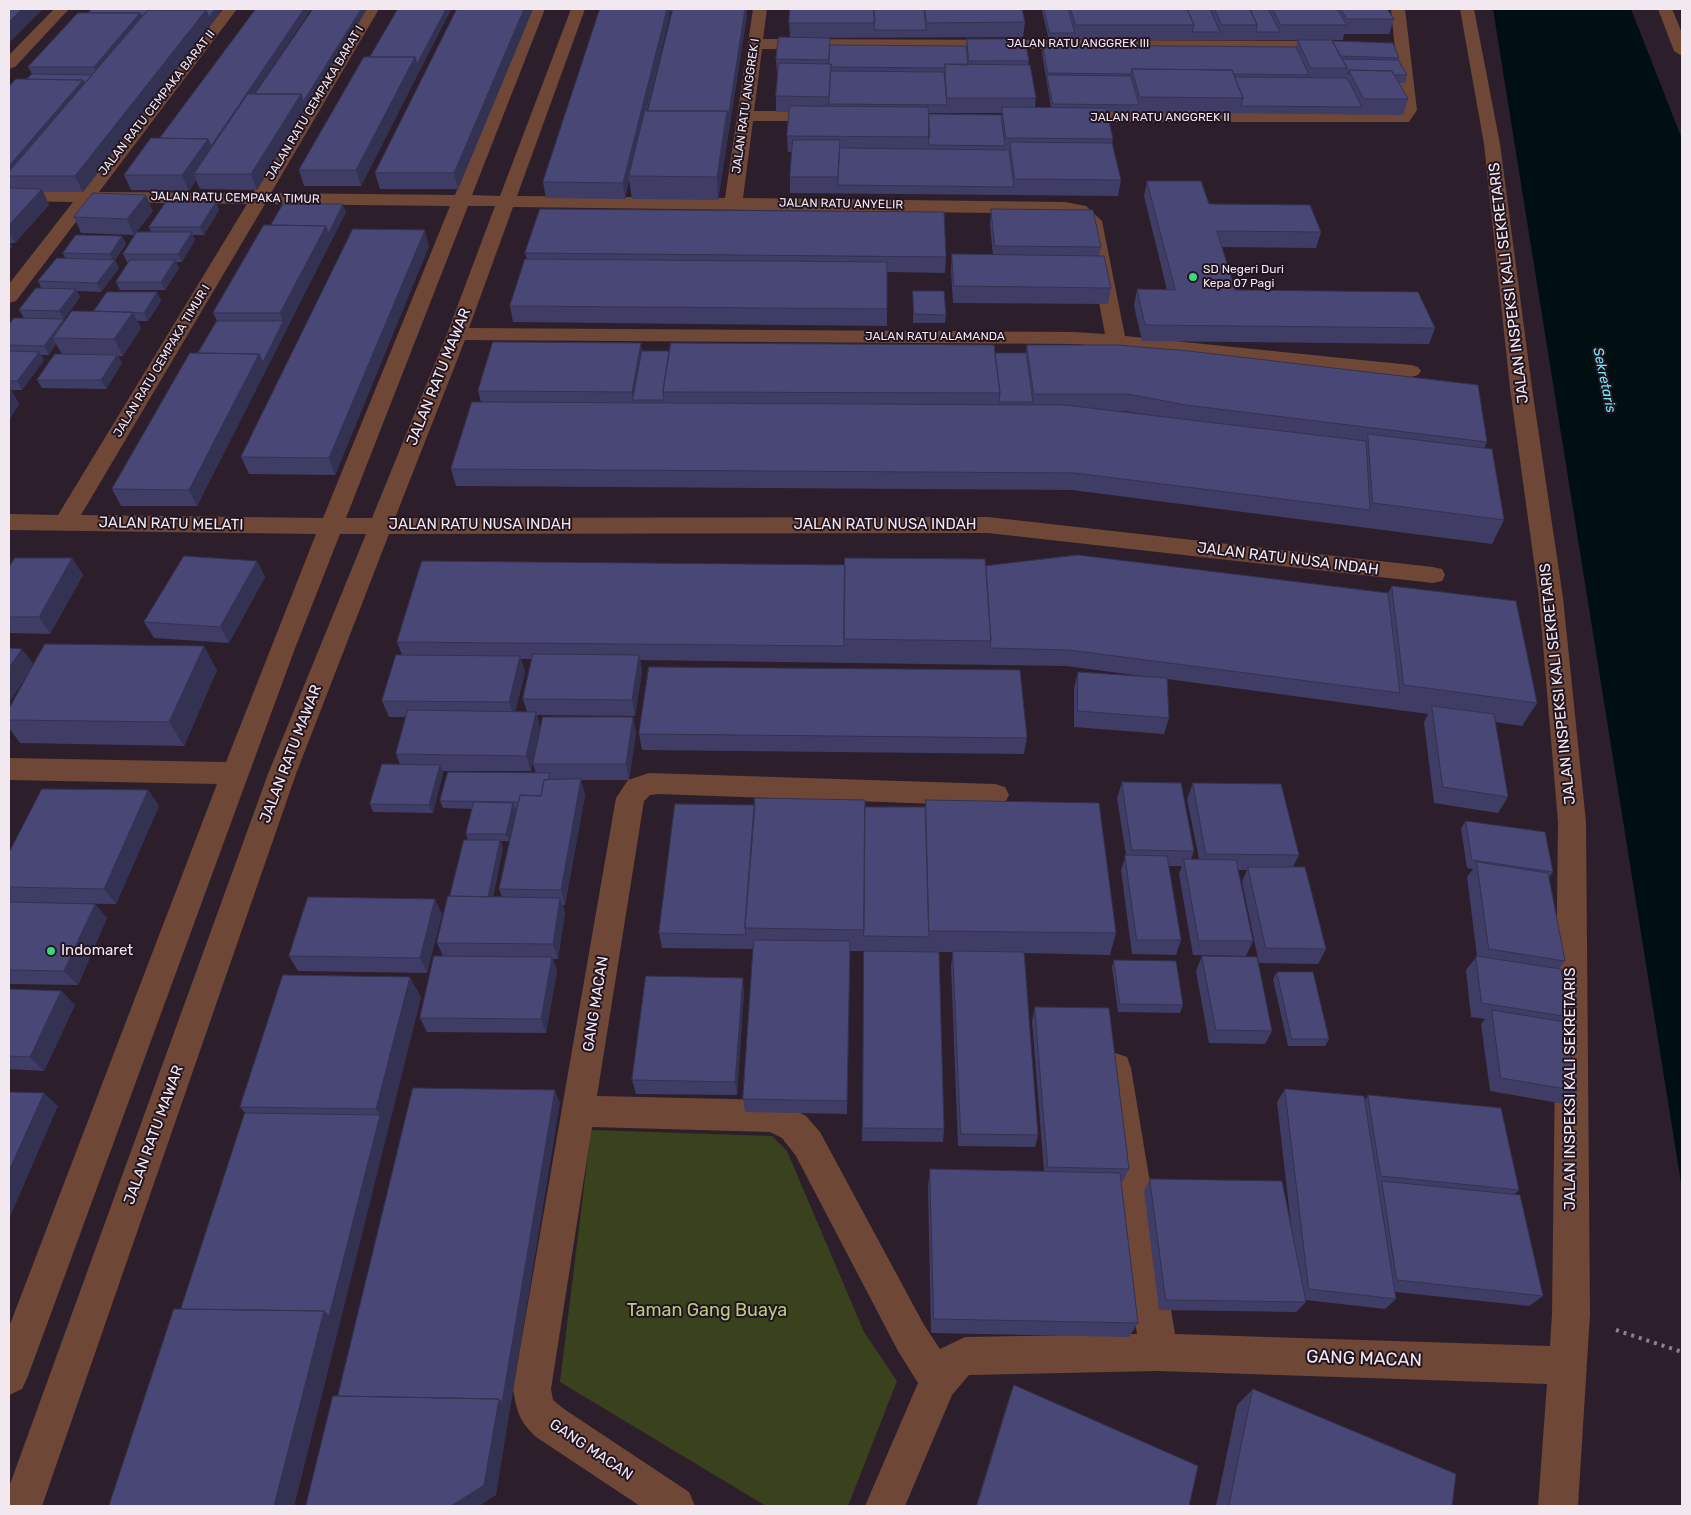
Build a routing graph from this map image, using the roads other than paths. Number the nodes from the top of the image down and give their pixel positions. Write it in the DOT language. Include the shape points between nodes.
graph roads {
  1 [pos="62,9"];
  2 [pos="230,9"];
  3 [pos="372,9"];
  4 [pos="538,9"];
  5 [pos="578,9"];
  6 [pos="760,9"];
  7 [pos="1398,9"];
  8 [pos="1467,9"];
  9 [pos="1665,9"];
  10 [pos="755,44"];
  11 [pos="1352,44"];
  12 [pos="1682,51"];
  13 [pos="9,64"];
  14 [pos="745,116"];
  15 [pos="844,116"];
  16 [pos="1052,117"];
  17 [pos="9,196"];
  18 [pos="85,197"];
  19 [pos="259,198"];
  20 [pos="462,200"];
  21 [pos="508,200"];
  22 [pos="733,203"];
  23 [pos="9,297"];
  24 [pos="457,334"];
  25 [pos="1116,340"];
  26 [pos="1411,371"];
  27 [pos="9,522"];
  28 [pos="64,523"];
  29 [pos="333,526"];
  30 [pos="379,526"];
  31 [pos="1433,575"];
  32 [pos="9,769"];
  33 [pos="235,773"];
  34 [pos="995,795"];
  35 [pos="1110,1037"];
  36 [pos="578,1111"];
  37 [pos="1159,1352"];
  38 [pos="1569,1366"];
  39 [pos="9,1376"];
  40 [pos="938,1381"];
  41 [pos="22,1506"];
  42 [pos="674,1506"];
  43 [pos="885,1506"];
  44 [pos="1558,1506"];
  1 -- 13 [label="street"];
  2 -- 18 [label="street, JALAN RATU CEMPAKA BARAT II"];
  3 -- 19 [label="street, JALAN RATU CEMPAKA BARAT I"];
  4 -- 20 [label="street"];
  5 -- 21 [label="street, JALAN RATU MAWAR"];
  6 -- 10 [label="street, JALAN RATU ANGGREK I"];
  7 -- 16 [label="street, JALAN RATU ANGGREK II" via="1396,44 1408,110 1403,118"];
  8 -- 38 [label="street, JALAN INSPEKSI KALI SEKRETARIS" via="1492,144 1521,388 1551,598 1572,822"];
  9 -- 12 [label="street"];
  10 -- 11 [label="street, JALAN RATU ANGGREK III"];
  10 -- 14 [label="street, JALAN RATU ANGGREK I"];
  14 -- 15 [label="street"];
  14 -- 22 [label="street, JALAN RATU ANGGREK I"];
  17 -- 18 [label="street, JALAN RATU CEMPAKA TIMUR"];
  18 -- 19 [label="street, JALAN RATU CEMPAKA TIMUR"];
  18 -- 23 [label="street, JALAN RATU CEMPAKA BARAT II"];
  19 -- 20 [label="street, JALAN RATU CEMPAKA TIMUR"];
  19 -- 28 [label="street, JALAN RATU CEMPAKA TIMUR I"];
  20 -- 21 [label="street, JALAN RATU ANYELIR"];
  20 -- 29 [label="street"];
  21 -- 22 [label="street, JALAN RATU ANYELIR"];
  21 -- 24 [label="street, JALAN RATU MAWAR"];
  22 -- 25 [label="street, JALAN RATU ANYELIR" via="1065,207 1080,210 1093,221"];
  24 -- 25 [label="street, JALAN RATU ALAMANDA"];
  24 -- 30 [label="street, JALAN RATU MAWAR"];
  25 -- 26 [label="street, JALAN RATU ALAMANDA"];
  27 -- 28 [label="street, JALAN RATU MELATI"];
  28 -- 29 [label="street, JALAN RATU MELATI"];
  29 -- 30 [label="street, JALAN RATU NUSA INDAH"];
  29 -- 33 [label="street"];
  30 -- 31 [label="street, JALAN RATU NUSA INDAH" via="988,526"];
  30 -- 41 [label="street, JALAN RATU MAWAR" via="282,774"];
  32 -- 33 [label="street"];
  33 -- 39 [label="street"];
  34 -- 36 [label="street, GANG MACAN" via="658,783 635,788 630,798"];
  35 -- 37 [label="street"];
  36 -- 40 [label="street" via="774,1116 794,1128 808,1144 911,1338"];
  36 -- 42 [label="street, GANG MACAN" via="532,1389 536,1410 550,1423"];
  37 -- 38 [label="street, GANG MACAN"];
  37 -- 40 [label="street, GANG MACAN" via="965,1356 951,1364"];
  38 -- 44 [label="street, JALAN INSPEKSI KALI SEKRETARIS"];
  40 -- 43 [label="street, GANG MACAN"];
}
